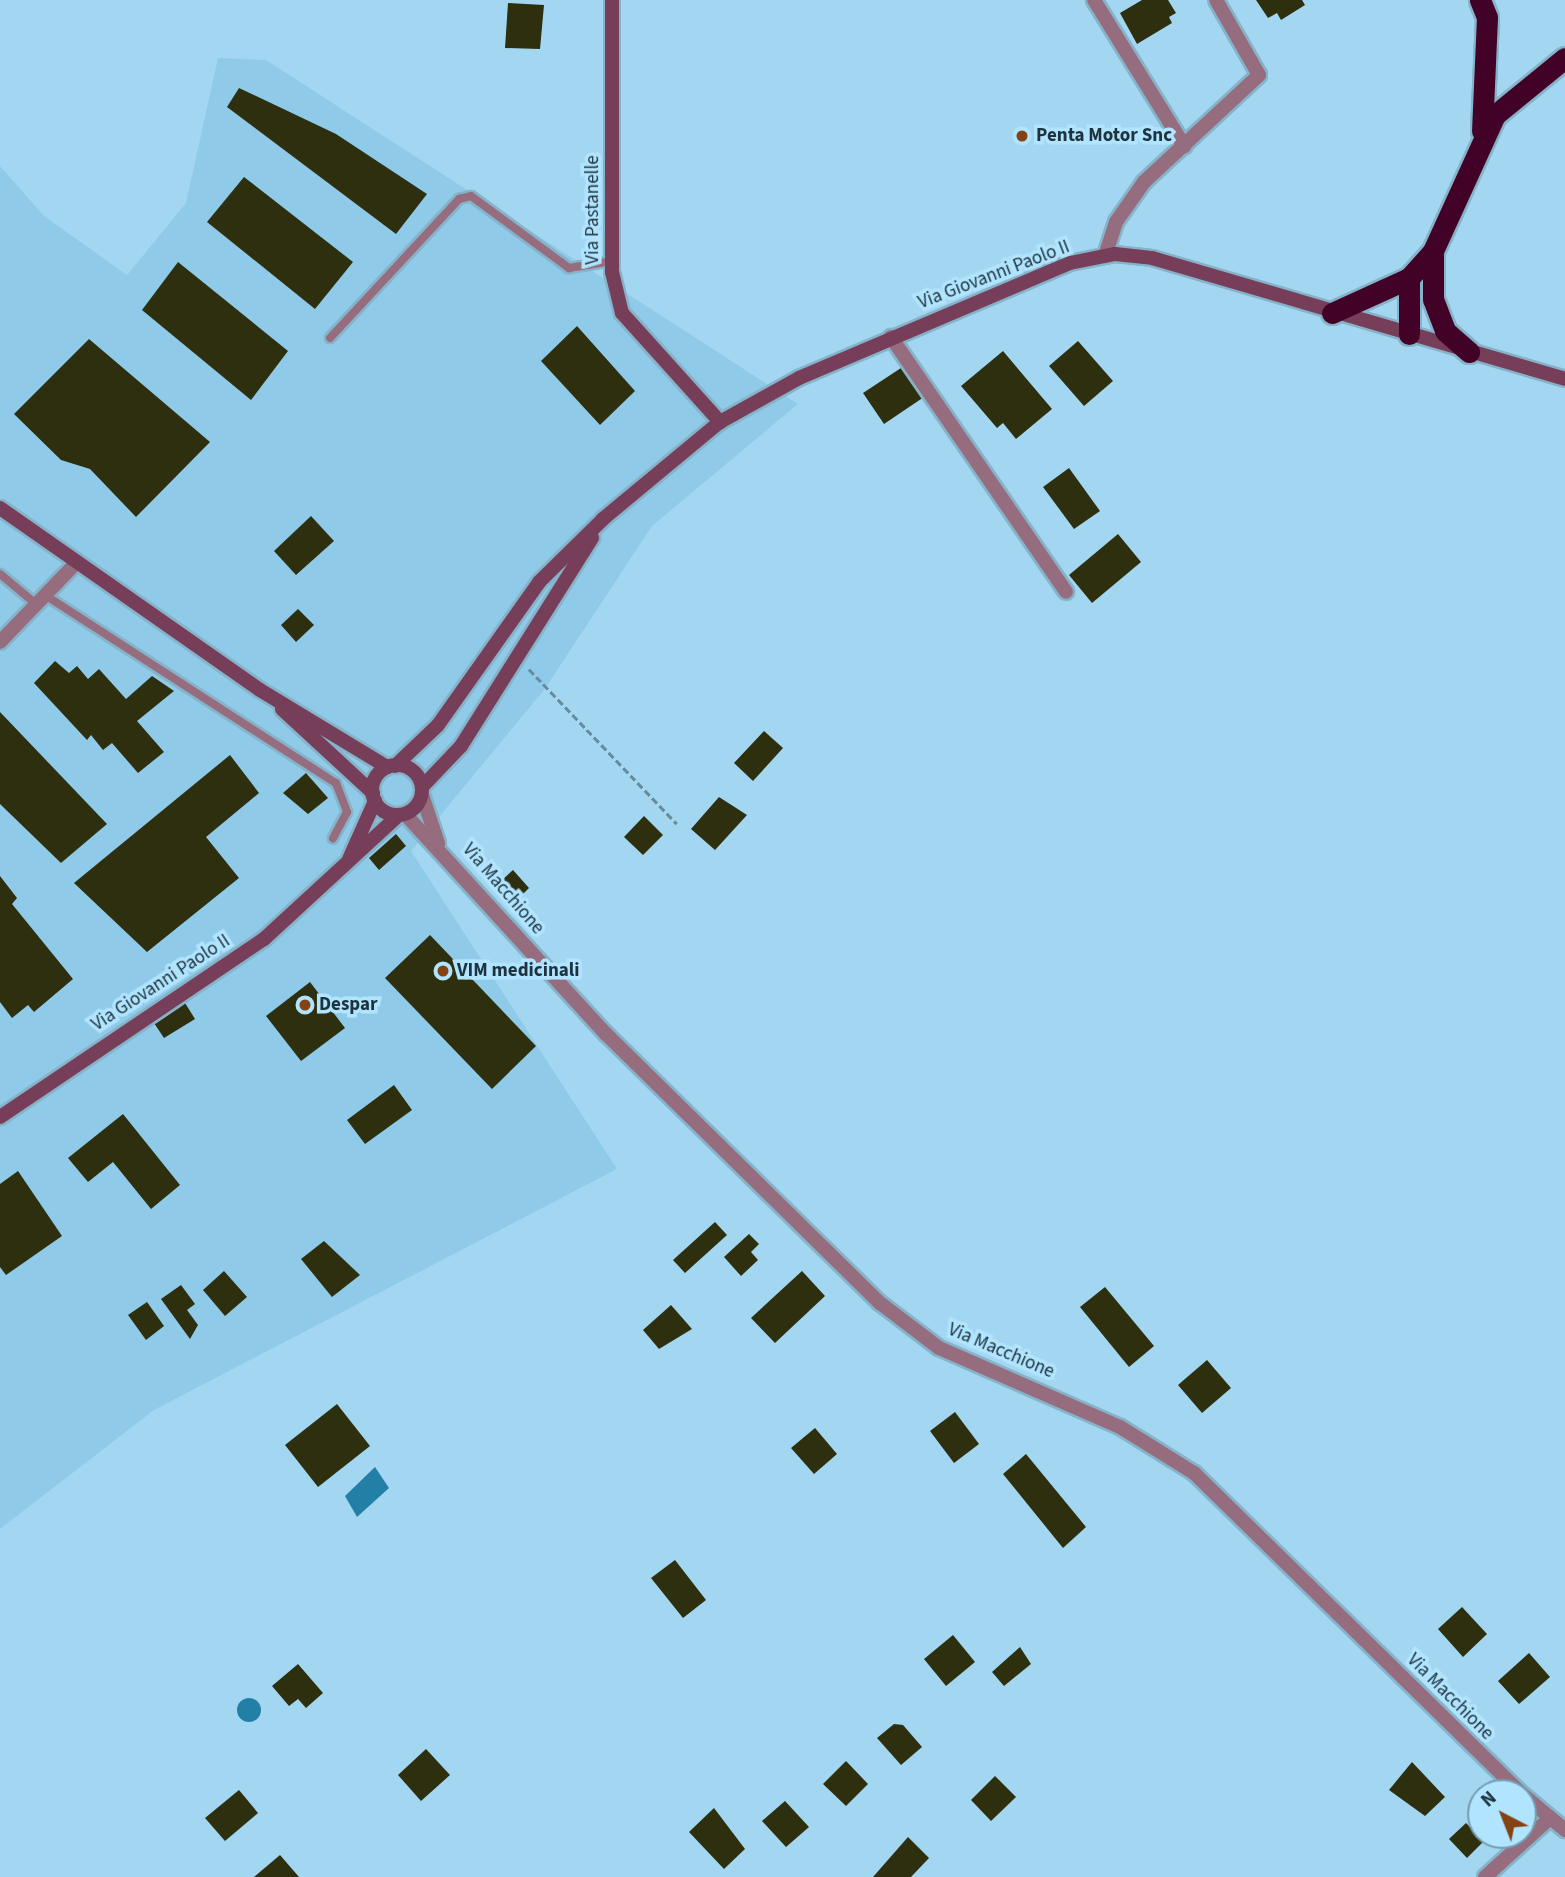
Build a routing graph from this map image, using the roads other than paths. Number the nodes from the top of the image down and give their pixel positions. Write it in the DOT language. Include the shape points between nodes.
graph roads {
  1 [pos="612,0"];
  2 [pos="1094,0"];
  3 [pos="1216,0"];
  4 [pos="1480,0"];
  5 [pos="1565,58"];
  6 [pos="1481,136"];
  7 [pos="1184,146"];
  8 [pos="1433,251"];
  9 [pos="1105,256"];
  10 [pos="612,261"];
  11 [pos="1409,278"];
  12 [pos="1433,289"];
  13 [pos="1332,313"];
  14 [pos="1409,334"];
  15 [pos="891,337"];
  16 [pos="330,338"];
  17 [pos="1469,352"];
  18 [pos="1565,379"];
  19 [pos="720,422"];
  20 [pos="0,508"];
  21 [pos="603,519"];
  22 [pos="77,562"];
  23 [pos="0,574"];
  24 [pos="1066,593"];
  25 [pos="41,600"];
  26 [pos="0,642"];
  27 [pos="260,690"];
  28 [pos="391,766"];
  29 [pos="422,791"];
  30 [pos="374,797"];
  31 [pos="402,814"];
  32 [pos="333,838"];
  33 [pos="439,845"];
  34 [pos="339,875"];
  35 [pos="0,1116"];
  36 [pos="1507,1779"];
  37 [pos="1537,1807"];
  38 [pos="1550,1818"];
  39 [pos="1565,1830"];
  40 [pos="1485,1877"];
  1 -- 10 [label="street, Via Pastanelle"];
  2 -- 7 [label="street"];
  3 -- 7 [label="street" via="1259,75"];
  4 -- 6 [label="highway" via="1487,17"];
  5 -- 6 [label="highway" via="1508,99"];
  6 -- 8 [label="highway"];
  7 -- 9 [label="street" via="1137,192 1116,222"];
  8 -- 11 [label="highway"];
  8 -- 12 [label="highway"];
  9 -- 13 [label="street, Via Giovanni Paolo II" via="1152,258"];
  9 -- 15 [label="street, Via Giovanni Paolo II" via="1032,277"];
  10 -- 16 [label="lane" via="569,268 471,196 458,199"];
  10 -- 19 [label="street, Via Pastanelle" via="622,313"];
  11 -- 13 [label="highway"];
  11 -- 14 [label="highway"];
  12 -- 14 [label="highway"];
  12 -- 17 [label="highway" via="1446,331"];
  13 -- 14 [label="street, Via Giovanni Paolo II"];
  14 -- 17 [label="street, Via Giovanni Paolo II"];
  15 -- 19 [label="street, Via Giovanni Paolo II"];
  15 -- 24 [label="street"];
  17 -- 18 [label="street, Via Giovanni Paolo II"];
  19 -- 21 [label="street, Via Giovanni Paolo II"];
  20 -- 22 [label="street"];
  21 -- 28 [label="street, Via Giovanni Paolo II" via="540,581 438,725"];
  21 -- 29 [label="street, Via Giovanni Paolo II" via="519,660 461,746"];
  22 -- 25 [label="street"];
  22 -- 27 [label="street"];
  23 -- 25 [label="lane"];
  25 -- 26 [label="street"];
  25 -- 32 [label="lane" via="336,783 347,812"];
  27 -- 28 [label="street"];
  27 -- 30 [label="street"];
  28 -- 29 [label="street" via="409,768"];
  28 -- 30 [label="street, Via Giovanni Paolo II"];
  29 -- 31 [label="street, Via Giovanni Paolo II"];
  29 -- 33 [label="street, Via Macchione"];
  30 -- 31 [label="street"];
  30 -- 34 [label="street, Via Giovanni Paolo II"];
  31 -- 33 [label="street, Via Macchione"];
  31 -- 34 [label="street, Via Giovanni Paolo II"];
  33 -- 36 [label="street, Via Macchione" via="606,1034 880,1303 939,1348 1120,1427 1194,1473"];
  34 -- 35 [label="street, Via Giovanni Paolo II" via="264,939"];
  37 -- 38 [label="street, Via Macchione"];
  38 -- 39 [label="street, Via Macchione"];
  38 -- 40 [label="street"];
}
